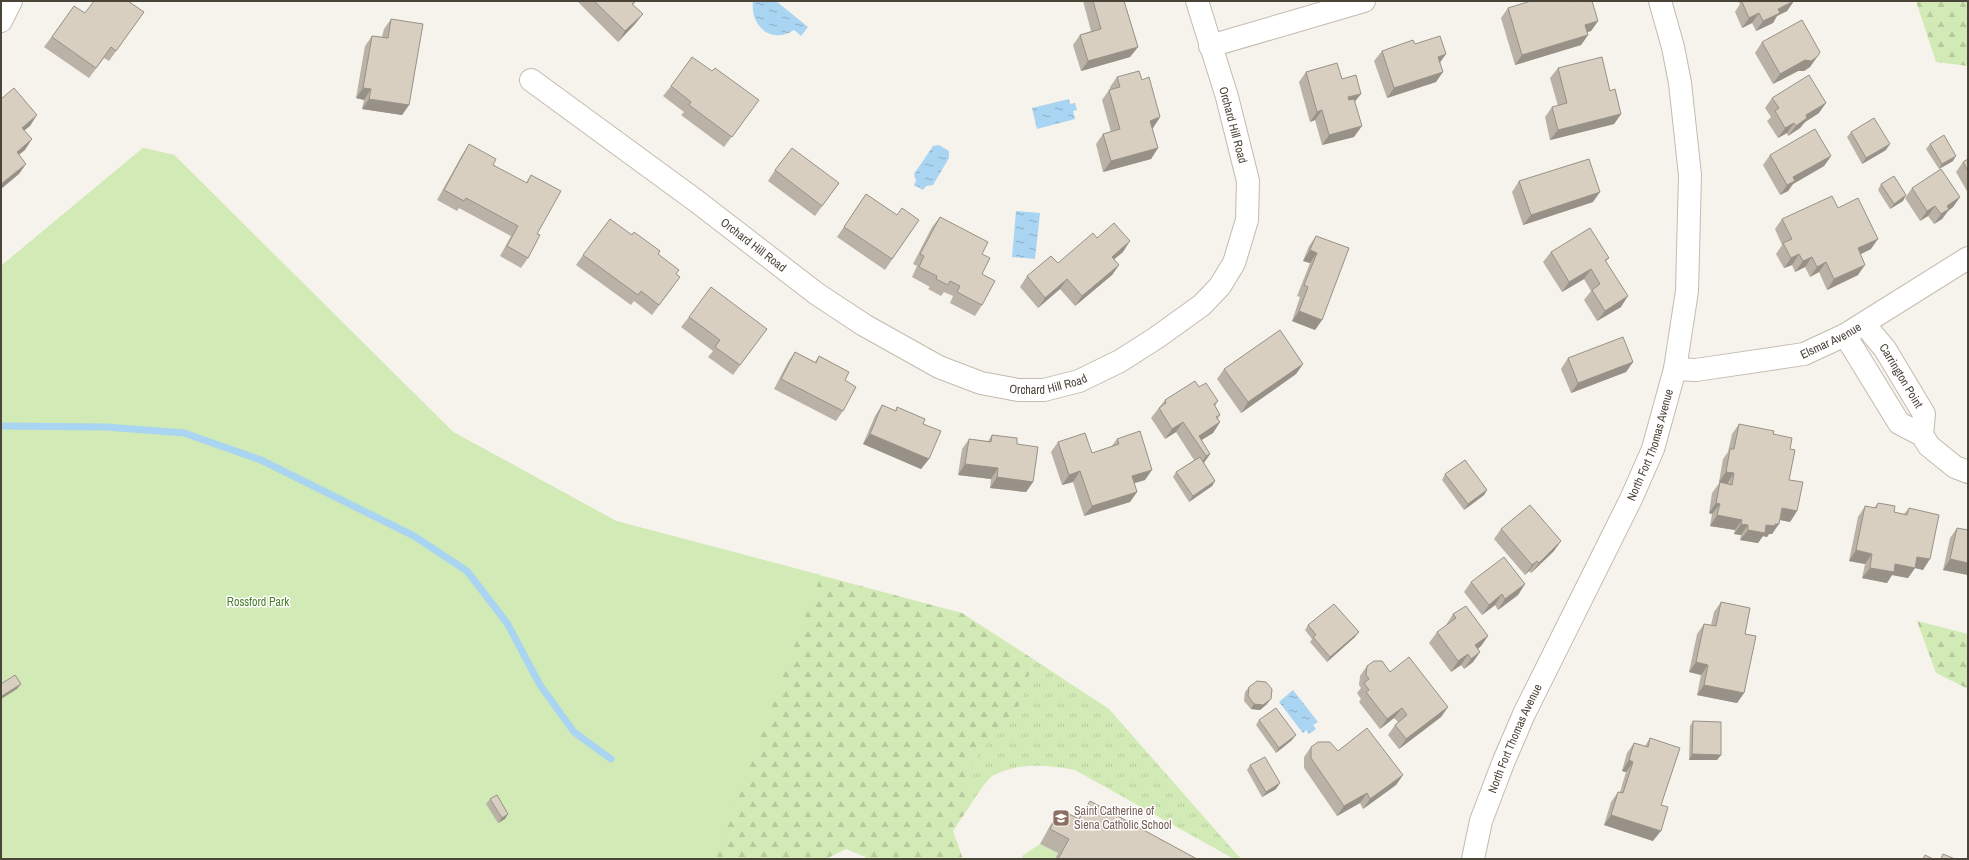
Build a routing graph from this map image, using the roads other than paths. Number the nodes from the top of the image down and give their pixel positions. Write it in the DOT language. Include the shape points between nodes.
graph roads {
  1 [pos="11,1"];
  2 [pos="1197,1"];
  3 [pos="1364,1"];
  4 [pos="1660,1"];
  5 [pos="1,21"];
  6 [pos="1210,46"];
  7 [pos="531,80"];
  8 [pos="1968,258"];
  9 [pos="1864,324"];
  10 [pos="1845,335"];
  11 [pos="1675,369"];
  12 [pos="1922,435"];
  13 [pos="1968,472"];
  14 [pos="1473,859"];
  1 -- 5 [label="street"];
  2 -- 6 [label="street, Orchard Hill Road"];
  3 -- 6 [label="street"];
  4 -- 11 [label="street, North Fort Thomas Avenue" via="1680,83 1690,175 1687,291"];
  6 -- 7 [label="street, Orchard Hill Road" via="1229,105 1248,181 1247,220 1229,274 1202,305 1126,357 1079,381 1044,390 1018,390 981,383 961,376 938,367 864,325 802,283"];
  8 -- 9 [label="street, Elsmar Avenue"];
  9 -- 10 [label="street, Elsmar Avenue"];
  9 -- 12 [label="street, Carrington Point" via="1885,350 1924,414"];
  10 -- 11 [label="street, Elsmar Avenue" via="1804,354 1696,370"];
  10 -- 12 [label="street, Carrington Point" via="1899,423"];
  11 -- 14 [label="street, North Fort Thomas Avenue" via="1653,449 1631,499 1524,714 1481,821"];
  12 -- 13 [label="street, Carrington Point" via="1940,456 1955,467"];
}
